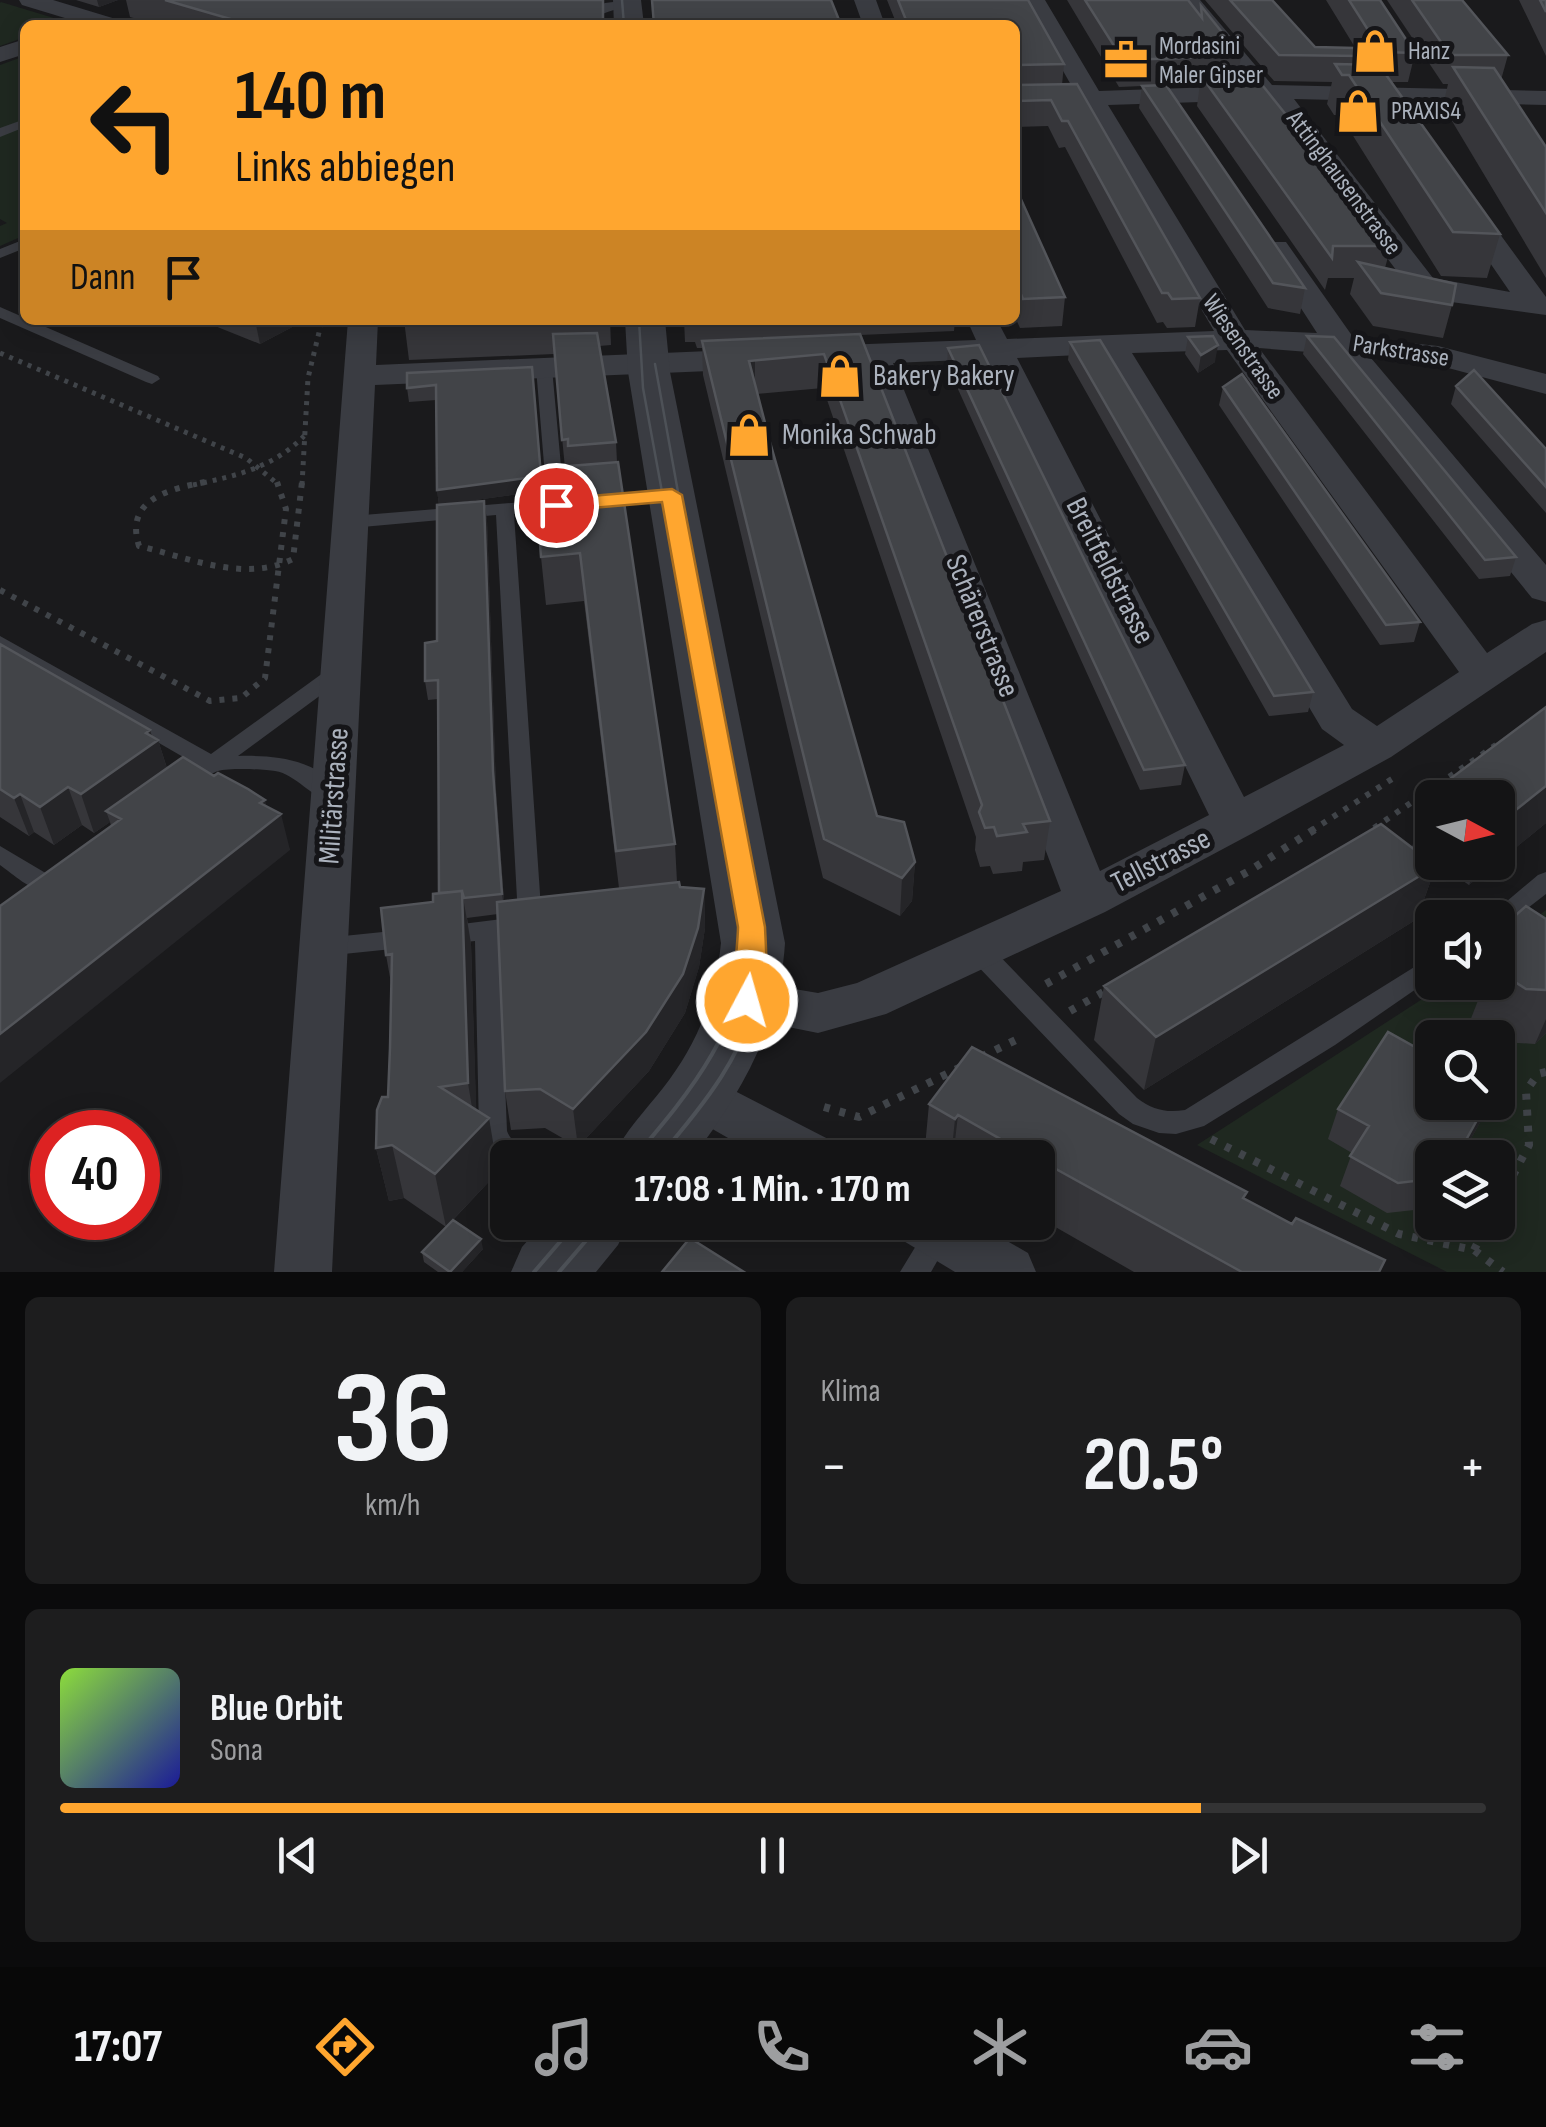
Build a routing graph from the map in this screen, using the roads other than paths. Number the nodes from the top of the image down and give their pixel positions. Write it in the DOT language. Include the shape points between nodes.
graph roads {
  1 [pos="30,0"];
  2 [pos="1034,0"];
  3 [pos="1189,0"];
  4 [pos="628,9"];
  5 [pos="102,20"];
  6 [pos="574,20"];
  7 [pos="1266,92"];
  8 [pos="1386,92"];
  9 [pos="1173,96"];
  10 [pos="1500,96"];
  11 [pos="1546,98"];
  12 [pos="1091,99"];
  13 [pos="1020,101"];
  14 [pos="1408,124"];
  15 [pos="1518,124"];
  16 [pos="1194,128"];
  17 [pos="1454,190"];
  18 [pos="1257,221"];
  19 [pos="1540,305"];
  20 [pos="37,325"];
  21 [pos="365,325"];
  22 [pos="989,334"];
  23 [pos="1234,338"];
  24 [pos="647,342"];
  25 [pos="1342,342"];
  26 [pos="1110,344"];
  27 [pos="874,354"];
  28 [pos="1483,366"];
  29 [pos="544,368"];
  30 [pos="360,376"];
  31 [pos="152,379"];
  32 [pos="1546,384"];
  33 [pos="1512,413"];
  34 [pos="672,495"];
  35 [pos="556,505"];
  36 [pos="505,509"];
  37 [pos="351,522"];
  38 [pos="1546,590"];
  39 [pos="1546,632"];
  40 [pos="0,642"];
  41 [pos="342,670"];
  42 [pos="1482,675"];
  43 [pos="1389,759"];
  44 [pos="212,764"];
  45 [pos="334,795"];
  46 [pos="164,798"];
  47 [pos="1236,823"];
  48 [pos="0,854"];
  49 [pos="1546,881"];
  50 [pos="46,884"];
  51 [pos="1088,899"];
  52 [pos="1515,906"];
  53 [pos="487,930"];
  54 [pos="324,947"];
  55 [pos="978,950"];
  56 [pos="1415,978"];
  57 [pos="747,1001"];
  58 [pos="700,1095"];
  59 [pos="818,1132"];
  60 [pos="496,1140"];
  61 [pos="663,1140"];
  62 [pos="577,1240"];
  63 [pos="925,1243"];
  64 [pos="994,1269"];
  65 [pos="303,1272"];
  66 [pos="550,1272"];
  1 -- 5 [label="street"];
  2 -- 12 [label="street, Wiesenstrasse"];
  3 -- 7 [label="street, Attinghausenstrasse"];
  4 -- 6 [label="lane" via="609,4"];
  7 -- 8 [label="street"];
  7 -- 9 [label="street"];
  7 -- 19 [label="street, Attinghausenstrasse" via="1284,103 1422,284"];
  8 -- 10 [label="street" via="1426,83"];
  8 -- 14 [label="street"];
  9 -- 12 [label="street"];
  9 -- 16 [label="street"];
  10 -- 11 [label="street"];
  10 -- 15 [label="street"];
  12 -- 13 [label="street"];
  12 -- 23 [label="street, Wiesenstrasse"];
  17 -- 19 [label="street"];
  18 -- 25 [label="street"];
  20 -- 31 [label="lane"];
  21 -- 30 [label="street, Militärstrasse"];
  22 -- 26 [label="street, Parkstrasse"];
  22 -- 27 [label="street, Parkstrasse"];
  22 -- 47 [label="street, Breitfeldstrasse"];
  23 -- 25 [label="street, Parkstrasse"];
  23 -- 26 [label="street, Parkstrasse"];
  23 -- 42 [label="street, Wiesenstrasse"];
  24 -- 27 [label="street, Parkstrasse"];
  24 -- 29 [label="street, Parkstrasse"];
  24 -- 34 [label="street"];
  25 -- 28 [label="street, Parkstrasse"];
  25 -- 38 [label="street"];
  26 -- 43 [label="street" via="1337,719"];
  27 -- 51 [label="street, Schärerstrasse"];
  28 -- 32 [label="street, Parkstrasse"];
  28 -- 33 [label="street, Parkstrasse" via="1485,382"];
  29 -- 30 [label="street, Parkstrasse"];
  29 -- 35 [label="lane"];
  30 -- 37 [label="street, Militärstrasse"];
  34 -- 35 [label="lane"];
  34 -- 57 [label="street" via="736,901 753,943"];
  35 -- 36 [label="lane"];
  36 -- 37 [label="lane"];
  36 -- 53 [label="lane" via="540,924"];
  37 -- 41 [label="street, Militärstrasse"];
  39 -- 42 [label="street, Tellstrasse"];
  40 -- 44 [label="lane"];
  41 -- 44 [label="lane"];
  41 -- 45 [label="street, Militärstrasse"];
  42 -- 43 [label="street, Tellstrasse"];
  43 -- 47 [label="street, Tellstrasse"];
  44 -- 45 [label="lane" via="251,760 296,769"];
  44 -- 46 [label="lane"];
  45 -- 54 [label="street, Militärstrasse"];
  47 -- 51 [label="street, Tellstrasse"];
  48 -- 50 [label="lane"];
  49 -- 52 [label="lane"];
  51 -- 55 [label="street, Tellstrasse"];
  53 -- 54 [label="lane"];
  53 -- 60 [label="lane"];
  54 -- 65 [label="street, Militärstrasse"];
  55 -- 56 [label="lane" via="1134,1110 1150,1120 1179,1123"];
  55 -- 57 [label="street, Tellstrasse" via="868,1000 818,1012"];
  57 -- 58 [label="street"];
  58 -- 59 [label="street"];
  58 -- 61 [label="street"];
  62 -- 66 [label="street"];
  63 -- 64 [label="street"];
}
